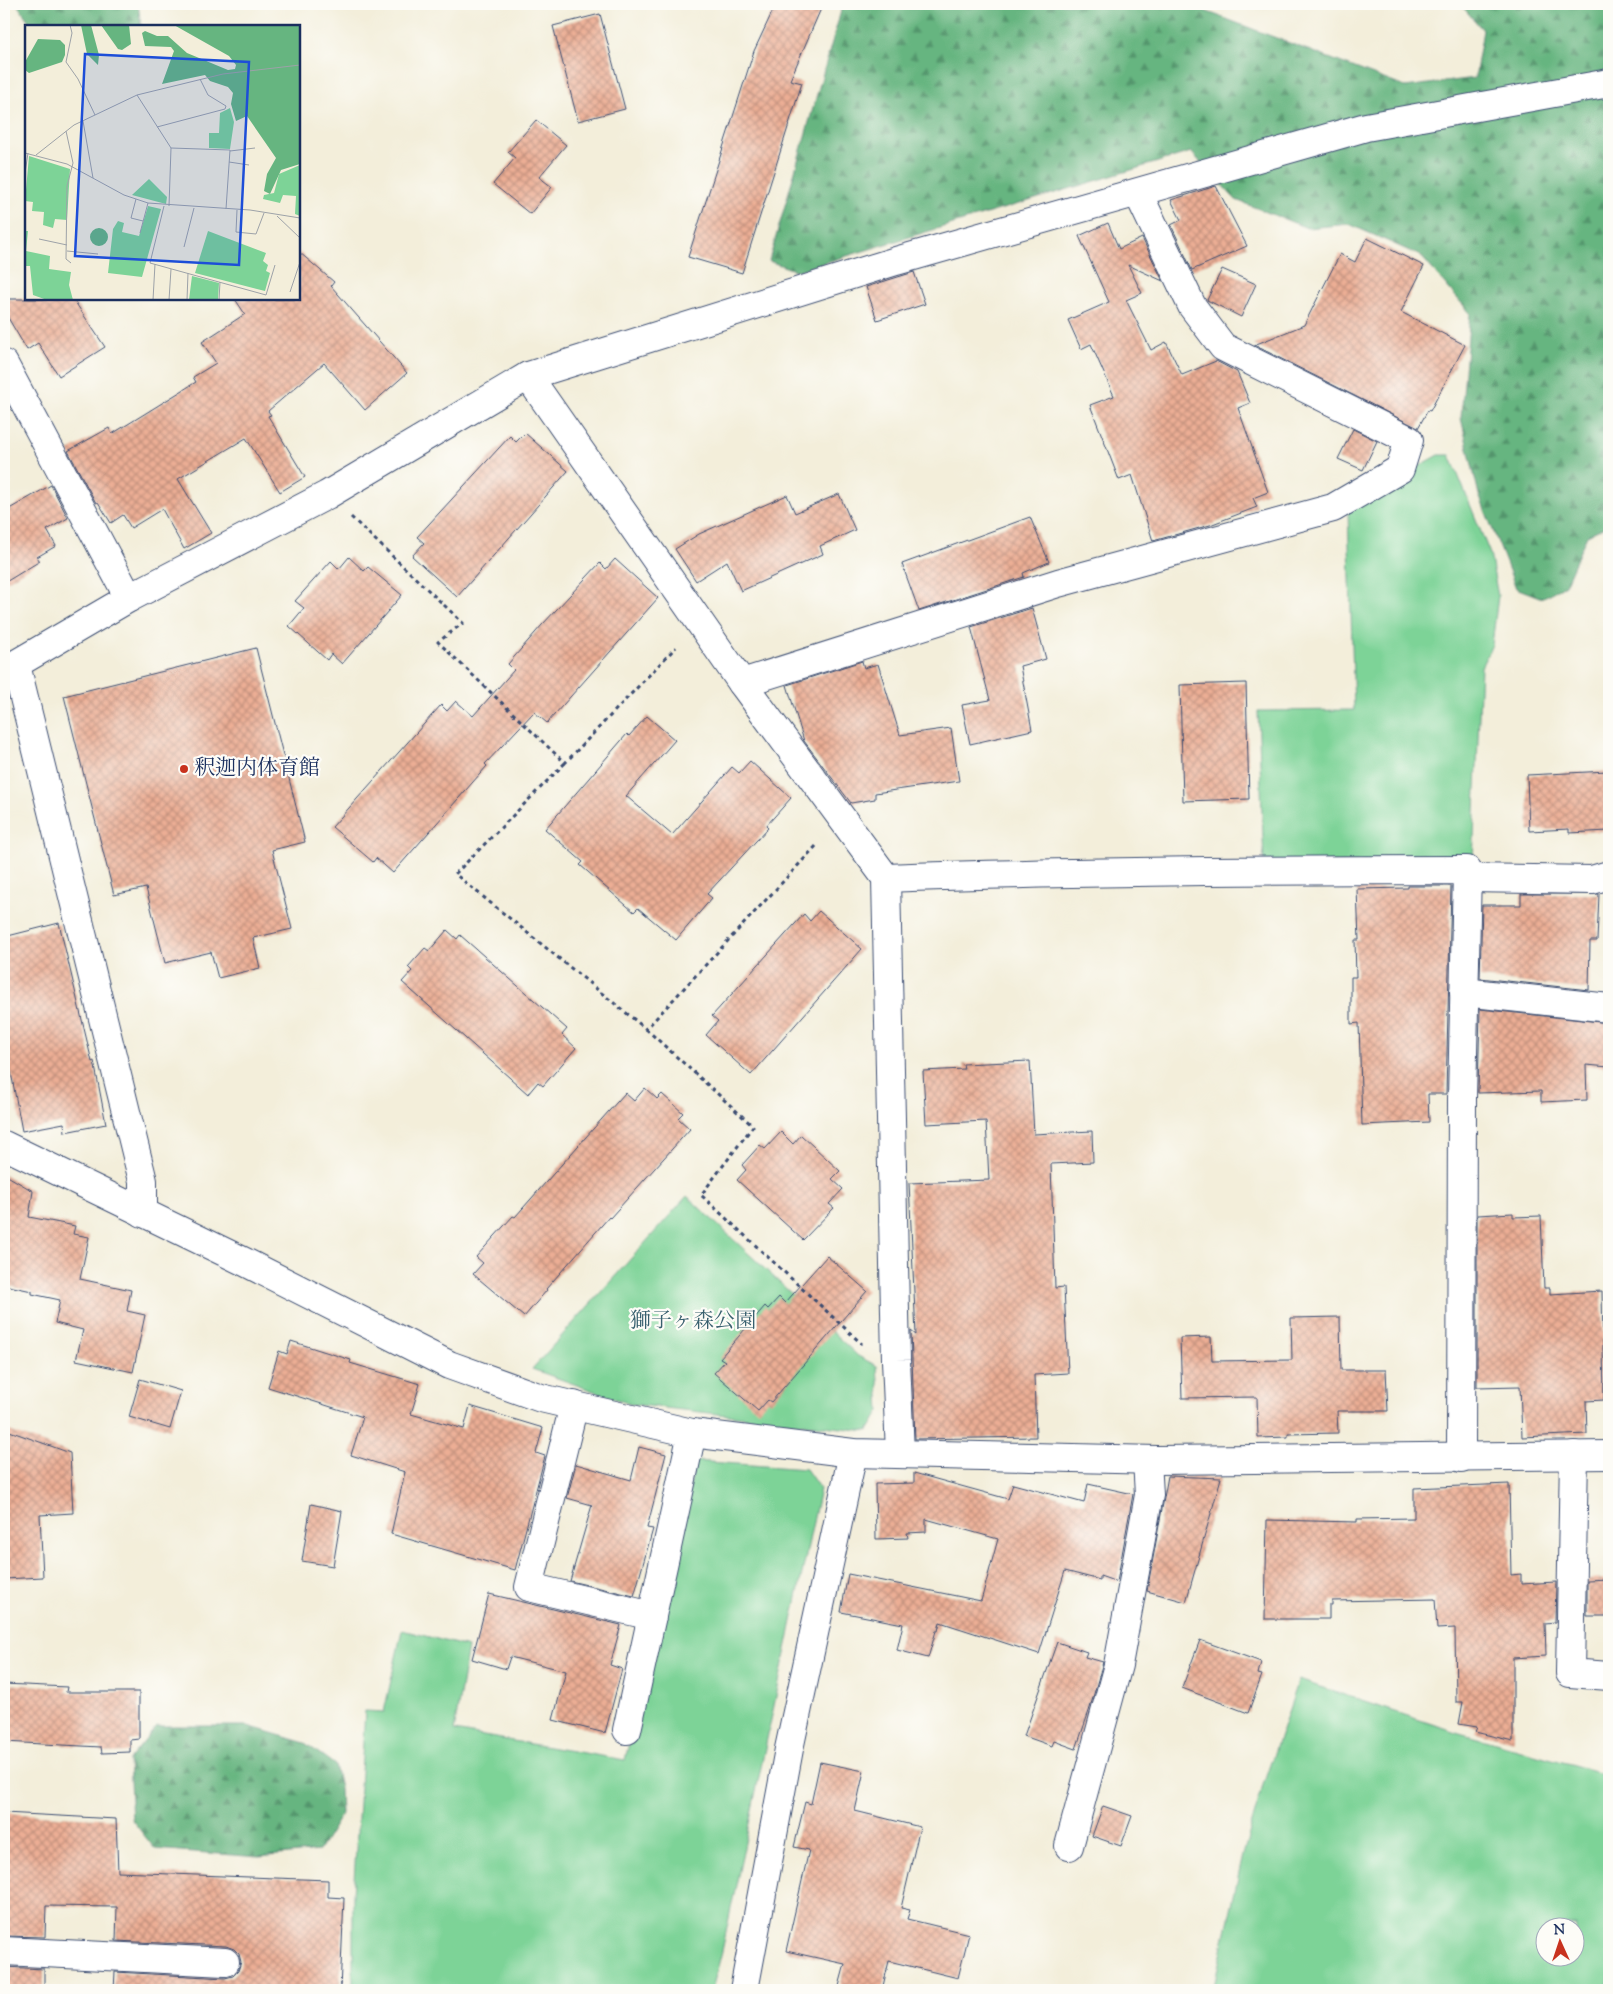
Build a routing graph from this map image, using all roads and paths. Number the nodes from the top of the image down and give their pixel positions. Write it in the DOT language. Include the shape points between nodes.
graph roads {
  1 [pos="1609,83"];
  2 [pos="1138,193"];
  3 [pos="4,364"];
  4 [pos="528,376"];
  5 [pos="327,495"];
  6 [pos="129,598"];
  7 [pos="701,621"];
  8 [pos="10,668"];
  9 [pos="742,683"];
  10 [pos="565,763"];
  11 [pos="817,844"];
  12 [pos="1609,875"];
  13 [pos="886,878"];
  14 [pos="1466,878"];
  15 [pos="1464,992"];
  16 [pos="1609,1008"];
  17 [pos="646,1029"];
  18 [pos="4,1145"];
  19 [pos="143,1213"];
  20 [pos="896,1360"];
  21 [pos="574,1406"];
  22 [pos="692,1433"];
  23 [pos="853,1453"];
  24 [pos="900,1453"];
  25 [pos="1574,1455"];
  26 [pos="1609,1455"];
  27 [pos="1461,1458"];
  28 [pos="1147,1460"];
  29 [pos="652,1616"];
  30 [pos="1609,1676"];
  31 [pos="627,1730"];
  32 [pos="1069,1846"];
  33 [pos="4,1951"];
  34 [pos="225,1962"];
  35 [pos="744,1990"];
  1 -- 2 [label="street" via="1366,127"];
  2 -- 4 [label="street" via="896,262"];
  2 -- 9 [label="street" via="1192,306 1223,347 1408,440 1400,468 1333,508 1058,583"];
  3 -- 6 [label="street"];
  4 -- 5 [label="street"];
  4 -- 7 [label="street"];
  5 -- 6 [label="street"];
  5 -- 10 [label="path" via="463,623 438,642"];
  6 -- 8 [label="street"];
  7 -- 9 [label="street"];
  7 -- 10 [label="path"];
  8 -- 19 [label="street" via="143,1181"];
  9 -- 13 [label="street"];
  10 -- 17 [label="path" via="455,874"];
  11 -- 17 [label="path"];
  12 -- 14 [label="street" via="1592,880"];
  13 -- 14 [label="street" via="1019,873 1467,870"];
  13 -- 20 [label="street"];
  14 -- 15 [label="street"];
  15 -- 16 [label="street"];
  15 -- 27 [label="street"];
  17 -- 20 [label="path" via="753,1126 701,1195 868,1350"];
  18 -- 19 [label="street"];
  19 -- 21 [label="street" via="449,1364 541,1398"];
  20 -- 24 [label="street"];
  21 -- 22 [label="street"];
  21 -- 29 [label="street" via="529,1587"];
  22 -- 23 [label="street"];
  22 -- 29 [label="street"];
  23 -- 24 [label="street"];
  23 -- 35 [label="street" via="789,1749"];
  24 -- 28 [label="street"];
  25 -- 26 [label="street"];
  25 -- 27 [label="street"];
  25 -- 30 [label="street" via="1570,1674"];
  27 -- 28 [label="street"];
  28 -- 32 [label="street" via="1149,1495 1118,1665"];
  29 -- 31 [label="street"];
  33 -- 34 [label="street"];
}
